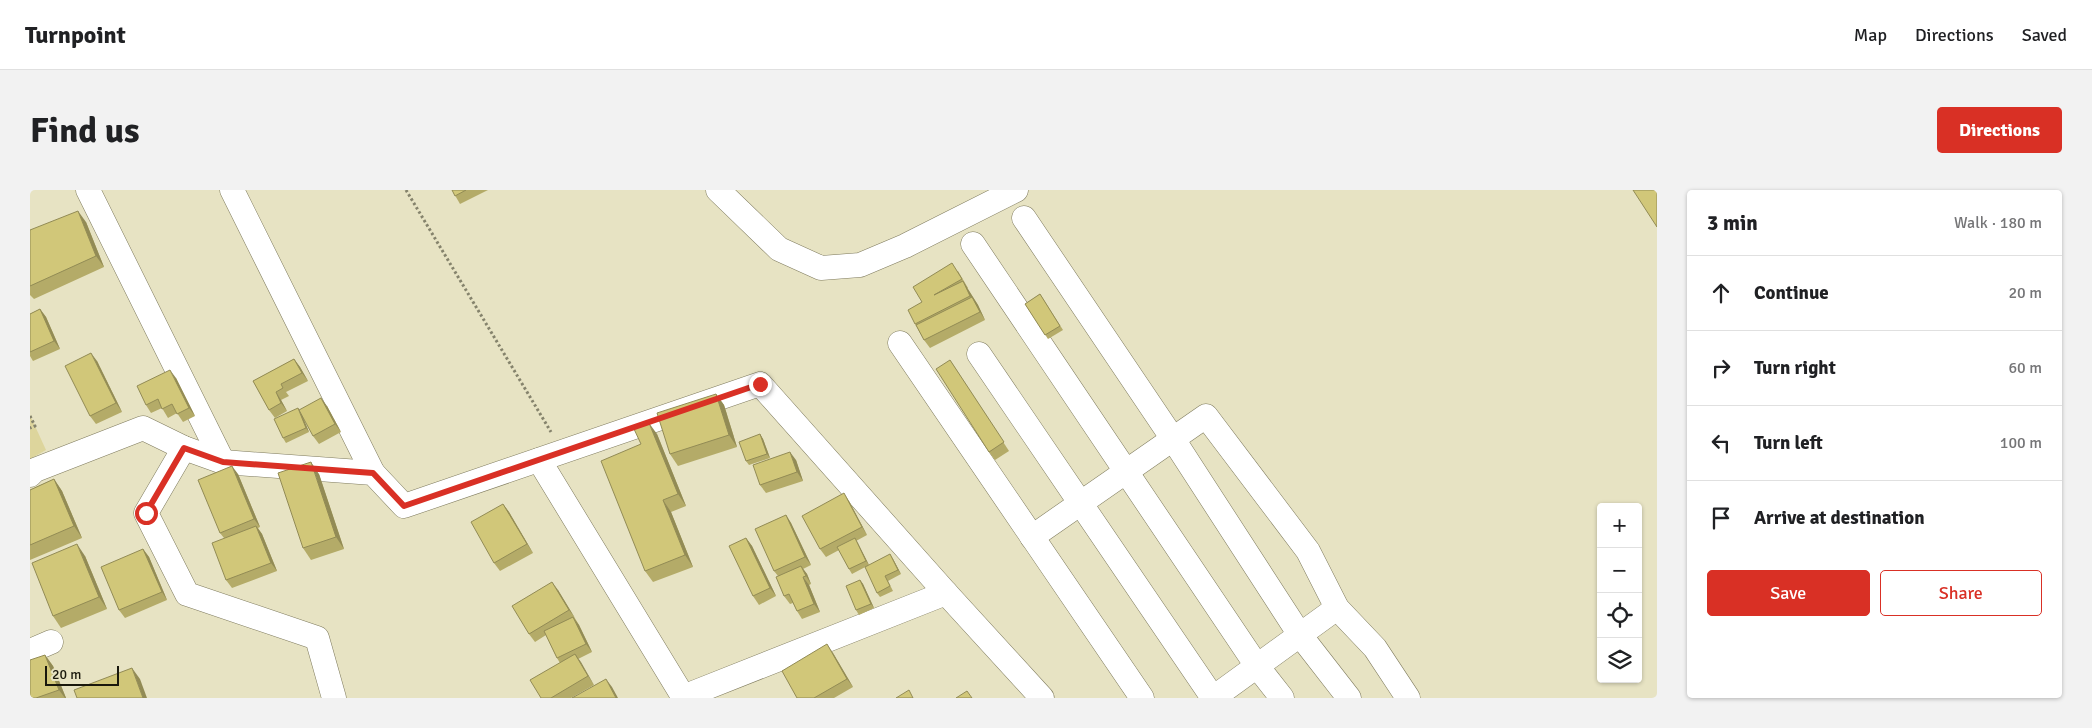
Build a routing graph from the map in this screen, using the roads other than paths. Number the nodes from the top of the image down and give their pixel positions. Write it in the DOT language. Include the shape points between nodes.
graph roads {
  1 [pos="88,190"];
  2 [pos="232,190"];
  3 [pos="718,190"];
  4 [pos="1016,190"];
  5 [pos="1024,218"];
  6 [pos="973,244"];
  7 [pos="900,343"];
  8 [pos="979,354"];
  9 [pos="1173,439"];
  10 [pos="184,448"];
  11 [pos="539,460"];
  12 [pos="223,462"];
  13 [pos="1125,472"];
  14 [pos="373,473"];
  15 [pos="30,474"];
  16 [pos="1080,504"];
  17 [pos="1032,537"];
  18 [pos="946,593"];
  19 [pos="1337,608"];
  20 [pos="1300,635"];
  21 [pos="1257,666"];
  22 [pos="683,697"];
  23 [pos="334,698"];
  24 [pos="1042,698"];
  25 [pos="1142,698"];
  26 [pos="1282,698"];
  27 [pos="1349,698"];
  28 [pos="1408,698"];
  1 -- 12 [label="street"];
  2 -- 14 [label="street"];
  3 -- 4 [label="street" via="779,249 821,268 860,264 905,246"];
  5 -- 9 [label="street"];
  6 -- 13 [label="street"];
  7 -- 17 [label="street"];
  8 -- 16 [label="street"];
  9 -- 13 [label="street"];
  9 -- 19 [label="street" via="1206,416 1308,551"];
  9 -- 20 [label="street"];
  10 -- 12 [label="street"];
  10 -- 15 [label="street" via="143,428"];
  10 -- 23 [label="street" via="146,513 187,594 317,638"];
  11 -- 14 [label="street" via="404,506"];
  11 -- 18 [label="street" via="760,384"];
  11 -- 22 [label="street"];
  12 -- 14 [label="street"];
  13 -- 16 [label="street"];
  13 -- 21 [label="street"];
  16 -- 17 [label="street"];
  16 -- 21 [label="street" via="1213,698"];
  17 -- 25 [label="street"];
  18 -- 22 [label="street"];
  18 -- 24 [label="street"];
  19 -- 20 [label="street"];
  19 -- 28 [label="street" via="1375,648"];
  20 -- 21 [label="street"];
  20 -- 27 [label="street"];
  21 -- 26 [label="street"];
}
